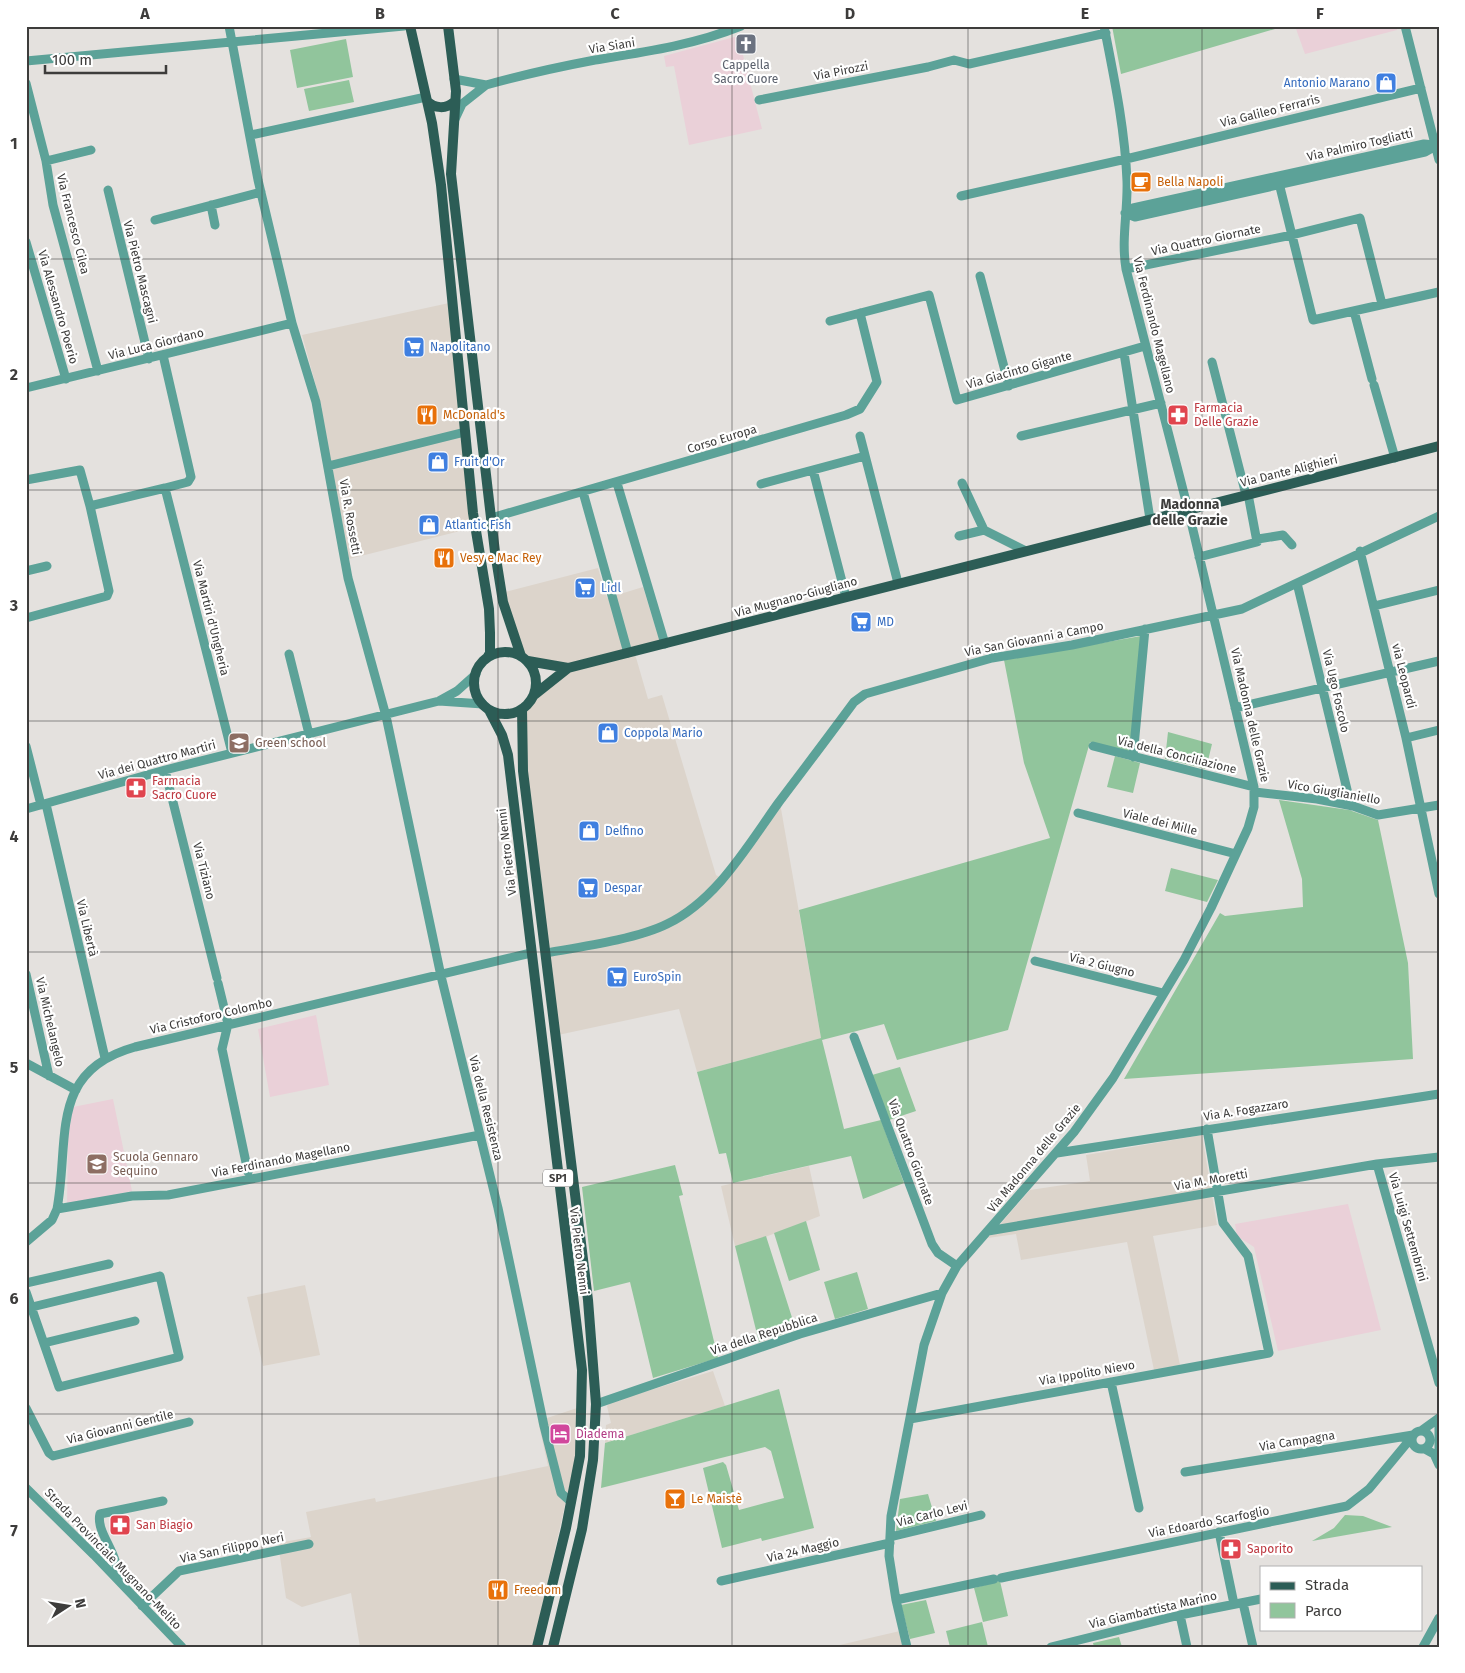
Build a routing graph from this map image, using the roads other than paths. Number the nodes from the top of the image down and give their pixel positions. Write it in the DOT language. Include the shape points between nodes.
graph roads {
  1 [pos="229,26"];
  2 [pos="404,26"];
  3 [pos="410,26"];
  4 [pos="448,26"];
  5 [pos="741,26"];
  6 [pos="1405,26"];
  7 [pos="1105,30"];
  8 [pos="233,41"];
  9 [pos="26,61"];
  10 [pos="454,78"];
  11 [pos="26,83"];
  12 [pos="486,85"];
  13 [pos="1421,88"];
  14 [pos="427,99"];
  15 [pos="759,100"];
  16 [pos="454,102"];
  17 [pos="453,124"];
  18 [pos="251,135"];
  19 [pos="1437,145"];
  20 [pos="91,150"];
  21 [pos="1126,159"];
  22 [pos="1439,160"];
  23 [pos="46,161"];
  24 [pos="1279,181"];
  25 [pos="108,190"];
  26 [pos="261,192"];
  27 [pos="961,196"];
  28 [pos="211,205"];
  29 [pos="1125,213"];
  30 [pos="155,220"];
  31 [pos="215,225"];
  32 [pos="1292,235"];
  33 [pos="26,242"];
  34 [pos="1126,269"];
  35 [pos="980,276"];
  36 [pos="1439,292"];
  37 [pos="1382,304"];
  38 [pos="1354,310"];
  39 [pos="860,314"];
  40 [pos="830,321"];
  41 [pos="292,323"];
  42 [pos="1145,346"];
  43 [pos="1124,353"];
  44 [pos="163,355"];
  45 [pos="149,359"];
  46 [pos="1212,362"];
  47 [pos="98,371"];
  48 [pos="66,378"];
  49 [pos="1009,386"];
  50 [pos="26,388"];
  51 [pos="1161,403"];
  52 [pos="1133,410"];
  53 [pos="465,432"];
  54 [pos="860,436"];
  55 [pos="1021,436"];
  56 [pos="1439,446"];
  57 [pos="865,456"];
  58 [pos="1394,458"];
  59 [pos="328,466"];
  60 [pos="813,470"];
  61 [pos="26,480"];
  62 [pos="617,483"];
  63 [pos="962,483"];
  64 [pos="761,484"];
  65 [pos="165,488"];
  66 [pos="584,492"];
  67 [pos="1247,494"];
  68 [pos="90,506"];
  69 [pos="1188,509"];
  70 [pos="1439,516"];
  71 [pos="491,518"];
  72 [pos="1150,519"];
  73 [pos="984,530"];
  74 [pos="959,536"];
  75 [pos="1258,539"];
  76 [pos="1292,545"];
  77 [pos="1028,550"];
  78 [pos="1360,551"];
  79 [pos="1200,557"];
  80 [pos="47,566"];
  81 [pos="26,571"];
  82 [pos="898,583"];
  83 [pos="1297,583"];
  84 [pos="1439,590"];
  85 [pos="846,597"];
  86 [pos="1374,606"];
  87 [pos="1214,616"];
  88 [pos="26,618"];
  89 [pos="1145,630"];
  90 [pos="665,644"];
  91 [pos="628,653"];
  92 [pos="289,654"];
  93 [pos="487,658"];
  94 [pos="524,658"];
  95 [pos="1439,662"];
  96 [pos="568,668"];
  97 [pos="1390,673"];
  98 [pos="476,674"];
  99 [pos="1323,688"];
  100 [pos="534,696"];
  101 [pos="439,701"];
  102 [pos="486,707"];
  103 [pos="1235,708"];
  104 [pos="522,709"];
  105 [pos="386,716"];
  106 [pos="1439,730"];
  107 [pos="309,734"];
  108 [pos="1406,738"];
  109 [pos="26,746"];
  110 [pos="1093,746"];
  111 [pos="232,753"];
  112 [pos="1133,756"];
  113 [pos="165,770"];
  114 [pos="1254,790"];
  115 [pos="43,804"];
  116 [pos="1439,805"];
  117 [pos="1351,806"];
  118 [pos="1420,808"];
  119 [pos="26,809"];
  120 [pos="1078,814"];
  121 [pos="1236,854"];
  122 [pos="1439,894"];
  123 [pos="532,953"];
  124 [pos="546,953"];
  125 [pos="1035,962"];
  126 [pos="26,974"];
  127 [pos="440,976"];
  128 [pos="1163,993"];
  129 [pos="228,1024"];
  130 [pos="854,1037"];
  131 [pos="105,1058"];
  132 [pos="26,1064"];
  133 [pos="49,1076"];
  134 [pos="76,1090"];
  135 [pos="1439,1094"];
  136 [pos="1208,1130"];
  137 [pos="480,1135"];
  138 [pos="1057,1153"];
  139 [pos="1439,1157"];
  140 [pos="1377,1164"];
  141 [pos="248,1172"];
  142 [pos="1216,1192"];
  143 [pos="57,1209"];
  144 [pos="988,1231"];
  145 [pos="26,1242"];
  146 [pos="109,1264"];
  147 [pos="957,1266"];
  148 [pos="26,1283"];
  149 [pos="26,1292"];
  150 [pos="942,1293"];
  151 [pos="32,1308"];
  152 [pos="135,1321"];
  153 [pos="44,1343"];
  154 [pos="1111,1382"];
  155 [pos="1439,1383"];
  156 [pos="596,1404"];
  157 [pos="26,1408"];
  158 [pos="1439,1418"];
  159 [pos="910,1419"];
  160 [pos="189,1422"];
  161 [pos="1428,1438"];
  162 [pos="1439,1456"];
  163 [pos="1439,1465"];
  164 [pos="1184,1472"];
  165 [pos="26,1488"];
  166 [pos="163,1501"];
  167 [pos="571,1502"];
  168 [pos="1139,1508"];
  169 [pos="981,1515"];
  170 [pos="1220,1532"];
  171 [pos="890,1540"];
  172 [pos="309,1544"];
  173 [pos="116,1578"];
  174 [pos="721,1581"];
  175 [pos="1260,1599"];
  176 [pos="896,1600"];
  177 [pos="1238,1603"];
  178 [pos="142,1606"];
  179 [pos="1180,1616"];
  180 [pos="1439,1618"];
  181 [pos="1430,1637"];
  182 [pos="182,1647"];
  183 [pos="537,1647"];
  184 [pos="553,1647"];
  185 [pos="907,1647"];
  186 [pos="1050,1647"];
  187 [pos="1187,1647"];
  188 [pos="1252,1647"];
  189 [pos="1423,1647"];
  190 [pos="1432,1647"];
  1 -- 8 [label="street, Via R. Rossetti"];
  2 -- 8 [label="street"];
  3 -- 14 [label="main road"];
  4 -- 10 [label="main road"];
  5 -- 12 [label="street, Via Siani" via="654,52 578,64"];
  6 -- 13 [label="street"];
  7 -- 15 [label="street, Via Pirozzi" via="969,64 954,60"];
  7 -- 21 [label="street, Via Ferdinando Magellano"];
  8 -- 9 [label="street"];
  8 -- 18 [label="street, Via R. Rossetti"];
  10 -- 12 [label="street"];
  10 -- 16 [label="main road"];
  11 -- 23 [label="street, Via Francesco Cilea"];
  12 -- 17 [label="street" via="462,104"];
  13 -- 19 [label="street"];
  13 -- 21 [label="street, Via Galileo Ferraris"];
  14 -- 16 [label="main road" via="434,106 443,108"];
  14 -- 18 [label="street"];
  14 -- 53 [label="main road" via="441,185"];
  16 -- 17 [label="main road"];
  17 -- 71 [label="main road" via="451,174"];
  18 -- 26 [label="street, Via R. Rossetti"];
  19 -- 22 [label="street"];
  19 -- 24 [label="street, Via Palmiro Togliatti" via="1424,144"];
  20 -- 23 [label="street"];
  21 -- 27 [label="street, Via Galileo Ferraris"];
  21 -- 29 [label="street, Via Ferdinando Magellano"];
  23 -- 47 [label="street, Via Francesco Cilea" via="53,205"];
  24 -- 29 [label="street, Via Palmiro Togliatti" via="1133,208"];
  24 -- 32 [label="street"];
  25 -- 45 [label="street, Via Pietro Mascagni"];
  26 -- 28 [label="street"];
  26 -- 41 [label="street, Via R. Rossetti"];
  28 -- 30 [label="street"];
  28 -- 31 [label="street"];
  29 -- 34 [label="street, Via Ferdinando Magellano" via="1123,250"];
  32 -- 34 [label="street, Via Quattro Giornate"];
  32 -- 37 [label="street, Via Quattro Giornate" via="1360,218"];
  32 -- 38 [label="street" via="1313,320"];
  33 -- 48 [label="street, Via Alessandro Poerio"];
  34 -- 42 [label="street, Via Ferdinando Magellano"];
  35 -- 49 [label="street"];
  36 -- 37 [label="street"];
  37 -- 38 [label="street"];
  38 -- 58 [label="street"];
  39 -- 40 [label="street, Via Giacinto Gigante"];
  39 -- 49 [label="street, Via Giacinto Gigante" via="929,295 957,400"];
  39 -- 62 [label="street, Corso Europa" via="878,382 860,408 846,415"];
  41 -- 44 [label="street, Via Luca Giordano"];
  41 -- 59 [label="street, Via R. Rossetti" via="316,402"];
  42 -- 43 [label="street, Via Giacinto Gigante"];
  42 -- 51 [label="street, Via Ferdinando Magellano"];
  43 -- 49 [label="street, Via Giacinto Gigante"];
  43 -- 52 [label="street"];
  44 -- 45 [label="street, Via Luca Giordano"];
  44 -- 65 [label="street" via="191,477 188,482"];
  45 -- 47 [label="street, Via Luca Giordano"];
  46 -- 67 [label="street"];
  47 -- 48 [label="street, Via Luca Giordano"];
  48 -- 50 [label="street, Via Luca Giordano"];
  51 -- 52 [label="street"];
  51 -- 69 [label="street, Via Ferdinando Magellano"];
  52 -- 55 [label="street"];
  52 -- 72 [label="street"];
  53 -- 59 [label="street"];
  53 -- 93 [label="main road" via="473,513 489,609 490,653"];
  54 -- 57 [label="street"];
  56 -- 58 [label="main road, Via Dante Alighieri"];
  57 -- 60 [label="street"];
  57 -- 82 [label="street"];
  58 -- 67 [label="main road, Via Dante Alighieri"];
  59 -- 105 [label="street, Via R. Rossetti" via="348,578"];
  60 -- 64 [label="street"];
  60 -- 85 [label="street"];
  61 -- 68 [label="street" via="80,470"];
  62 -- 66 [label="street, Corso Europa"];
  62 -- 90 [label="street"];
  63 -- 73 [label="street"];
  65 -- 68 [label="street"];
  65 -- 111 [label="street, Via Martiri d'Ungheria"];
  66 -- 71 [label="street, Corso Europa"];
  66 -- 91 [label="street"];
  67 -- 69 [label="main road, Via Dante Alighieri"];
  67 -- 75 [label="street"];
  68 -- 88 [label="street" via="108,595"];
  69 -- 72 [label="main road, Via Dante Alighieri"];
  69 -- 79 [label="street, Via Madonna delle Grazie"];
  70 -- 78 [label="street, Via San Giovanni a Campo"];
  71 -- 94 [label="main road" via="503,602"];
  72 -- 77 [label="main road, Via Dante Alighieri"];
  73 -- 74 [label="street"];
  73 -- 77 [label="street"];
  75 -- 76 [label="street" via="1283,536"];
  75 -- 79 [label="street" via="1254,544"];
  77 -- 82 [label="main road, Via Mugnano-Giugliano"];
  78 -- 83 [label="street, Via San Giovanni a Campo"];
  78 -- 86 [label="street, via Leopardi"];
  79 -- 87 [label="street, Via Madonna delle Grazie"];
  80 -- 81 [label="street"];
  82 -- 85 [label="main road, Via Mugnano-Giugliano"];
  83 -- 87 [label="street, Via San Giovanni a Campo" via="1242,609"];
  83 -- 99 [label="street, Via Ugo Foscolo"];
  84 -- 86 [label="street"];
  85 -- 90 [label="main road, Via Mugnano-Giugliano"];
  86 -- 97 [label="street, via Leopardi"];
  87 -- 89 [label="street, Via San Giovanni a Campo"];
  87 -- 103 [label="street, Via Madonna delle Grazie"];
  89 -- 112 [label="street"];
  89 -- 124 [label="street, Via San Giovanni a Campo" via="992,658 864,694 854,702 737,860 709,894 684,915 650,930"];
  90 -- 91 [label="main road, Via Mugnano-Giugliano"];
  91 -- 96 [label="main road, Via Mugnano-Giugliano"];
  92 -- 107 [label="street"];
  93 -- 94 [label="main road" via="503,652"];
  93 -- 98 [label="main road"];
  94 -- 96 [label="main road, Via Mugnano-Giugliano"];
  94 -- 100 [label="main road" via="536,678"];
  95 -- 97 [label="street"];
  96 -- 100 [label="main road, Via Mugnano-Giugliano"];
  97 -- 99 [label="street"];
  97 -- 108 [label="street, via Leopardi"];
  98 -- 101 [label="street, Via dei Quattro Martiri" via="457,691"];
  98 -- 102 [label="main road" via="475,690"];
  99 -- 103 [label="street"];
  99 -- 117 [label="street, Via Ugo Foscolo"];
  100 -- 104 [label="main road"];
  101 -- 102 [label="street, Via dei Quattro Martiri"];
  101 -- 105 [label="street, Via dei Quattro Martiri"];
  102 -- 104 [label="main road" via="506,714"];
  102 -- 123 [label="main road, Via Pietro Nenni / SP1" via="502,735 508,755"];
  103 -- 114 [label="street, Via Madonna delle Grazie"];
  104 -- 124 [label="main road, Via Pietro Nenni / SP1" via="523,771"];
  105 -- 107 [label="street, Via dei Quattro Martiri"];
  105 -- 127 [label="street, Via della Resistenza"];
  106 -- 108 [label="street"];
  107 -- 111 [label="street, Via dei Quattro Martiri"];
  108 -- 118 [label="street, via Leopardi"];
  109 -- 115 [label="street, Via Libertà"];
  110 -- 112 [label="street, Via della Conciliazione"];
  111 -- 113 [label="street, Via dei Quattro Martiri"];
  112 -- 114 [label="street, Via della Conciliazione"];
  113 -- 115 [label="street, Via dei Quattro Martiri"];
  113 -- 129 [label="street, Via Tiziano"];
  114 -- 117 [label="street, Vico Giuglianiello"];
  114 -- 121 [label="street, Via Madonna delle Grazie" via="1252,817"];
  115 -- 119 [label="street, Via dei Quattro Martiri"];
  115 -- 131 [label="street, Via Libertà"];
  116 -- 118 [label="street, Vico Giuglianiello"];
  117 -- 118 [label="street, Vico Giuglianiello" via="1378,815"];
  118 -- 122 [label="street, via Leopardi"];
  120 -- 121 [label="street, Viale dei Mille"];
  121 -- 128 [label="street, Via Madonna delle Grazie" via="1206,917"];
  123 -- 127 [label="street, Via Cristoforo Colombo"];
  123 -- 167 [label="main road, Via Pietro Nenni / SP1" via="582,1370 580,1456"];
  124 -- 156 [label="main road, Via Pietro Nenni / SP1" via="588,1300"];
  125 -- 128 [label="street, Via 2 Giugno"];
  126 -- 133 [label="street, Via Michelangelo"];
  127 -- 129 [label="street, Via Cristoforo Colombo"];
  127 -- 137 [label="street, Via della Resistenza"];
  128 -- 138 [label="street, Via Madonna delle Grazie" via="1113,1078"];
  129 -- 131 [label="street, Via Cristoforo Colombo" via="135,1047"];
  129 -- 141 [label="street" via="222,1049"];
  130 -- 147 [label="street, Via Quattro Giornate" via="932,1244 938,1253"];
  131 -- 134 [label="street, Via Cristoforo Colombo" via="86,1071"];
  132 -- 133 [label="street"];
  133 -- 134 [label="street"];
  134 -- 143 [label="street, Via Cristoforo Colombo" via="68,1114"];
  135 -- 136 [label="street, Via A. Fogazzaro"];
  136 -- 138 [label="street, Via A. Fogazzaro"];
  136 -- 142 [label="street"];
  137 -- 143 [label="street, Via Ferdinando Magellano" via="168,1195 132,1196"];
  137 -- 167 [label="street, Via della Resistenza" via="544,1426 561,1493"];
  138 -- 144 [label="street, Via Madonna delle Grazie"];
  139 -- 140 [label="street, Via M. Moretti"];
  140 -- 142 [label="street, Via M. Moretti"];
  140 -- 155 [label="street, Via Luigi Settembrini"];
  142 -- 144 [label="street, Via M. Moretti"];
  142 -- 154 [label="street, Via Ippolito Nievo" via="1223,1223 1248,1256 1269,1352"];
  143 -- 145 [label="street" via="52,1220"];
  144 -- 147 [label="street, Via Madonna delle Grazie"];
  146 -- 148 [label="street"];
  147 -- 150 [label="street, Via Madonna delle Grazie"];
  149 -- 151 [label="street"];
  150 -- 156 [label="street, Via della Repubblica" via="792,1337"];
  150 -- 159 [label="street, Via Madonna delle Grazie" via="924,1345"];
  151 -- 153 [label="street"];
  151 -- 153 [label="street" via="160,1276 179,1357 59,1388"];
  152 -- 153 [label="street"];
  154 -- 159 [label="street, Via Ippolito Nievo"];
  154 -- 168 [label="street"];
  156 -- 184 [label="main road, Via Pietro Nenni / SP1" via="593,1460 582,1529"];
  157 -- 160 [label="street, Via Giovanni Gentile" via="53,1456"];
  158 -- 161 [label="street"];
  159 -- 171 [label="street, Via Madonna delle Grazie" via="891,1516"];
  161 -- 162 [label="street"];
  161 -- 163 [label="street"];
  161 -- 164 [label="street, Via Campagna"];
  161 -- 170 [label="street, Via Edoardo Scarfoglio" via="1400,1452 1369,1489 1347,1506"];
  165 -- 173 [label="street, Strada Provinciale Mugnano-Melito"];
  166 -- 173 [label="street" via="100,1514 100,1523 116,1562"];
  167 -- 183 [label="main road, Via Pietro Nenni / SP1"];
  169 -- 171 [label="street, Via Carlo Levi"];
  170 -- 176 [label="street, Via Edoardo Scarfoglio"];
  170 -- 177 [label="street"];
  171 -- 174 [label="street, Via 24 Maggio"];
  171 -- 176 [label="street, Via Madonna delle Grazie" via="889,1556"];
  172 -- 178 [label="street, Via San Filippo Neri" via="179,1571"];
  173 -- 178 [label="street, Strada Provinciale Mugnano-Melito"];
  175 -- 177 [label="street, Via Giambattista Marino"];
  176 -- 185 [label="street, Via Madonna delle Grazie"];
  177 -- 179 [label="street, Via Giambattista Marino"];
  177 -- 188 [label="street"];
  178 -- 182 [label="street, Strada Provinciale Mugnano-Melito"];
  179 -- 186 [label="street, Via Giambattista Marino"];
  179 -- 187 [label="street"];
  180 -- 181 [label="street"];
  181 -- 189 [label="street"];
  181 -- 190 [label="street"];
}
